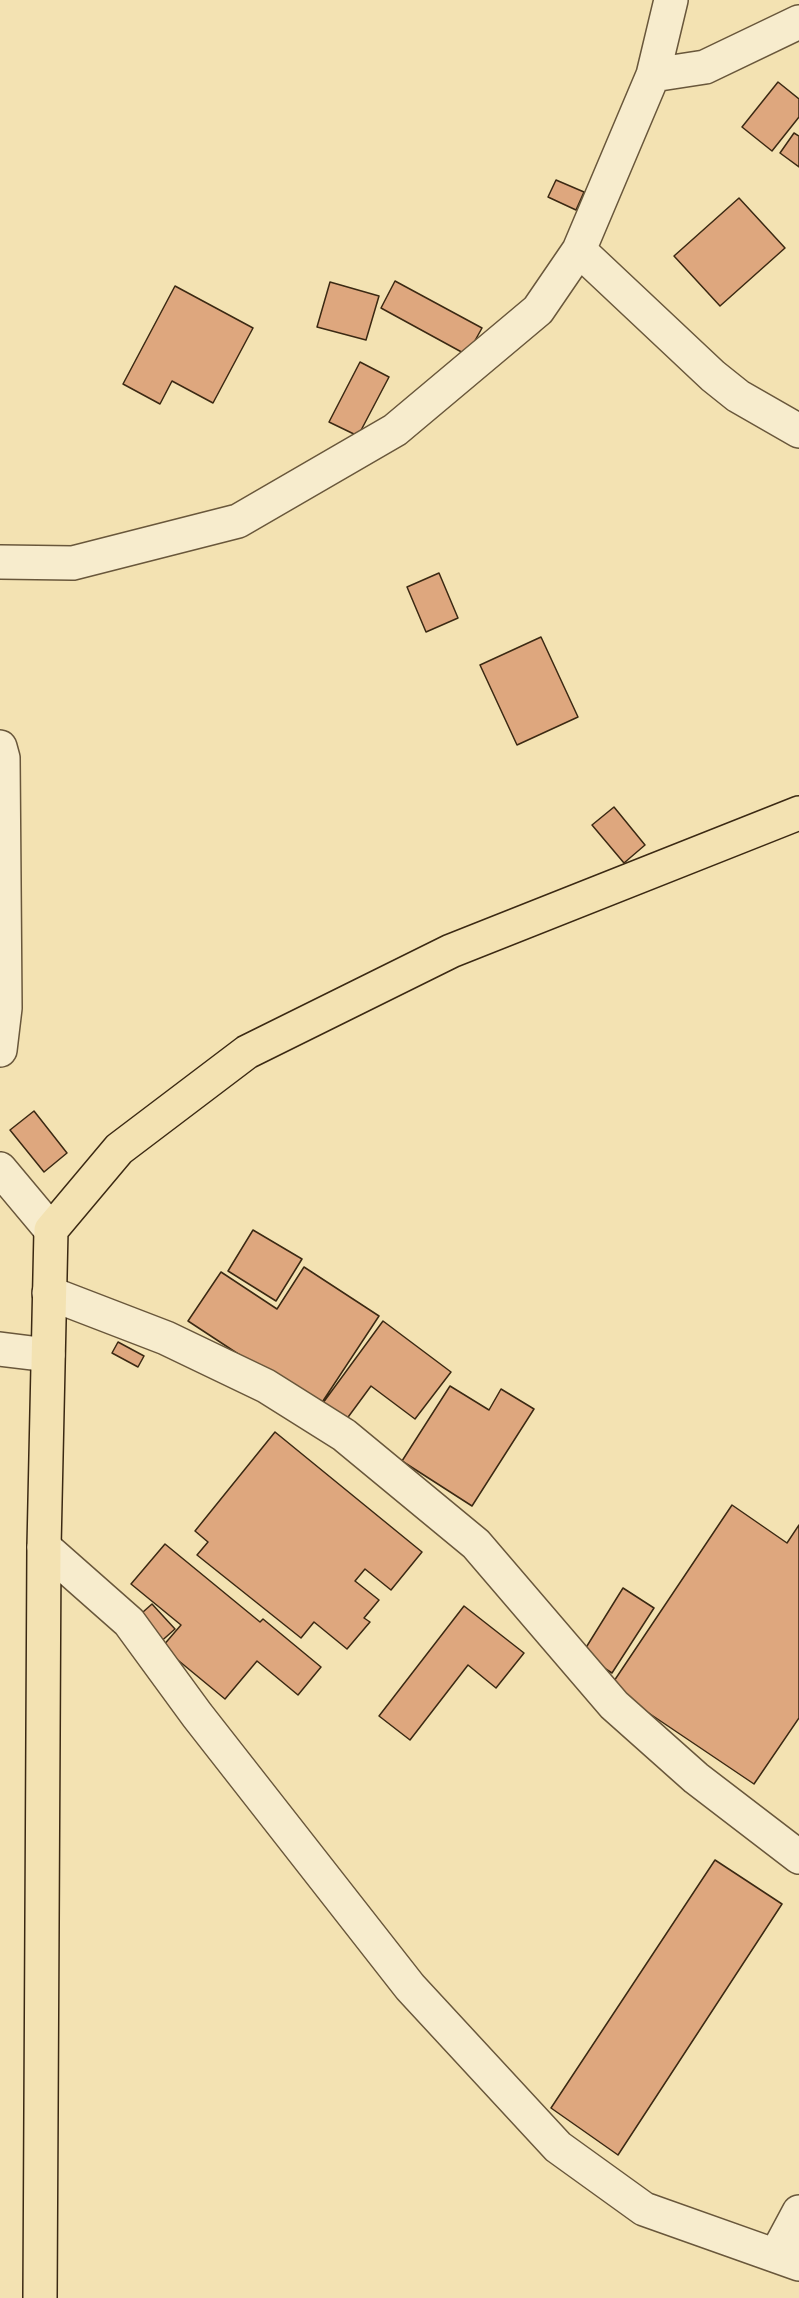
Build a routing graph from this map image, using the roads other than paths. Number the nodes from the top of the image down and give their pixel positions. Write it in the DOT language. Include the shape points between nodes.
graph roads {
  1 [pos="671,0"];
  2 [pos="799,22"];
  3 [pos="652,75"];
  4 [pos="579,250"];
  5 [pos="799,430"];
  6 [pos="0,562"];
  7 [pos="0,747"];
  8 [pos="799,813"];
  9 [pos="0,1050"];
  10 [pos="0,1169"];
  11 [pos="51,1230"];
  12 [pos="49,1293"];
  13 [pos="0,1349"];
  14 [pos="48,1355"];
  15 [pos="44,1547"];
  16 [pos="799,1857"];
  17 [pos="799,2212"];
  18 [pos="788,2260"];
  19 [pos="40,2298"];
  1 -- 3 [label="street"];
  2 -- 3 [label="street" via="705,67"];
  3 -- 4 [label="street"];
  4 -- 5 [label="street" via="730,389"];
  4 -- 6 [label="street" via="538,310 395,430 238,521 73,563"];
  7 -- 9 [label="street" via="5,1008"];
  8 -- 11 [label="main road" via="452,951 247,1052 119,1149"];
  10 -- 11 [label="street"];
  11 -- 12 [label="main road"];
  12 -- 14 [label="main road"];
  12 -- 16 [label="street" via="166,1338 266,1386 344,1434 476,1544 614,1705 696,1778"];
  13 -- 14 [label="street"];
  14 -- 15 [label="main road"];
  15 -- 18 [label="street" via="129,1622 197,1715 410,1986 558,2147 644,2209"];
  15 -- 19 [label="main road"];
  17 -- 18 [label="street"];
}
